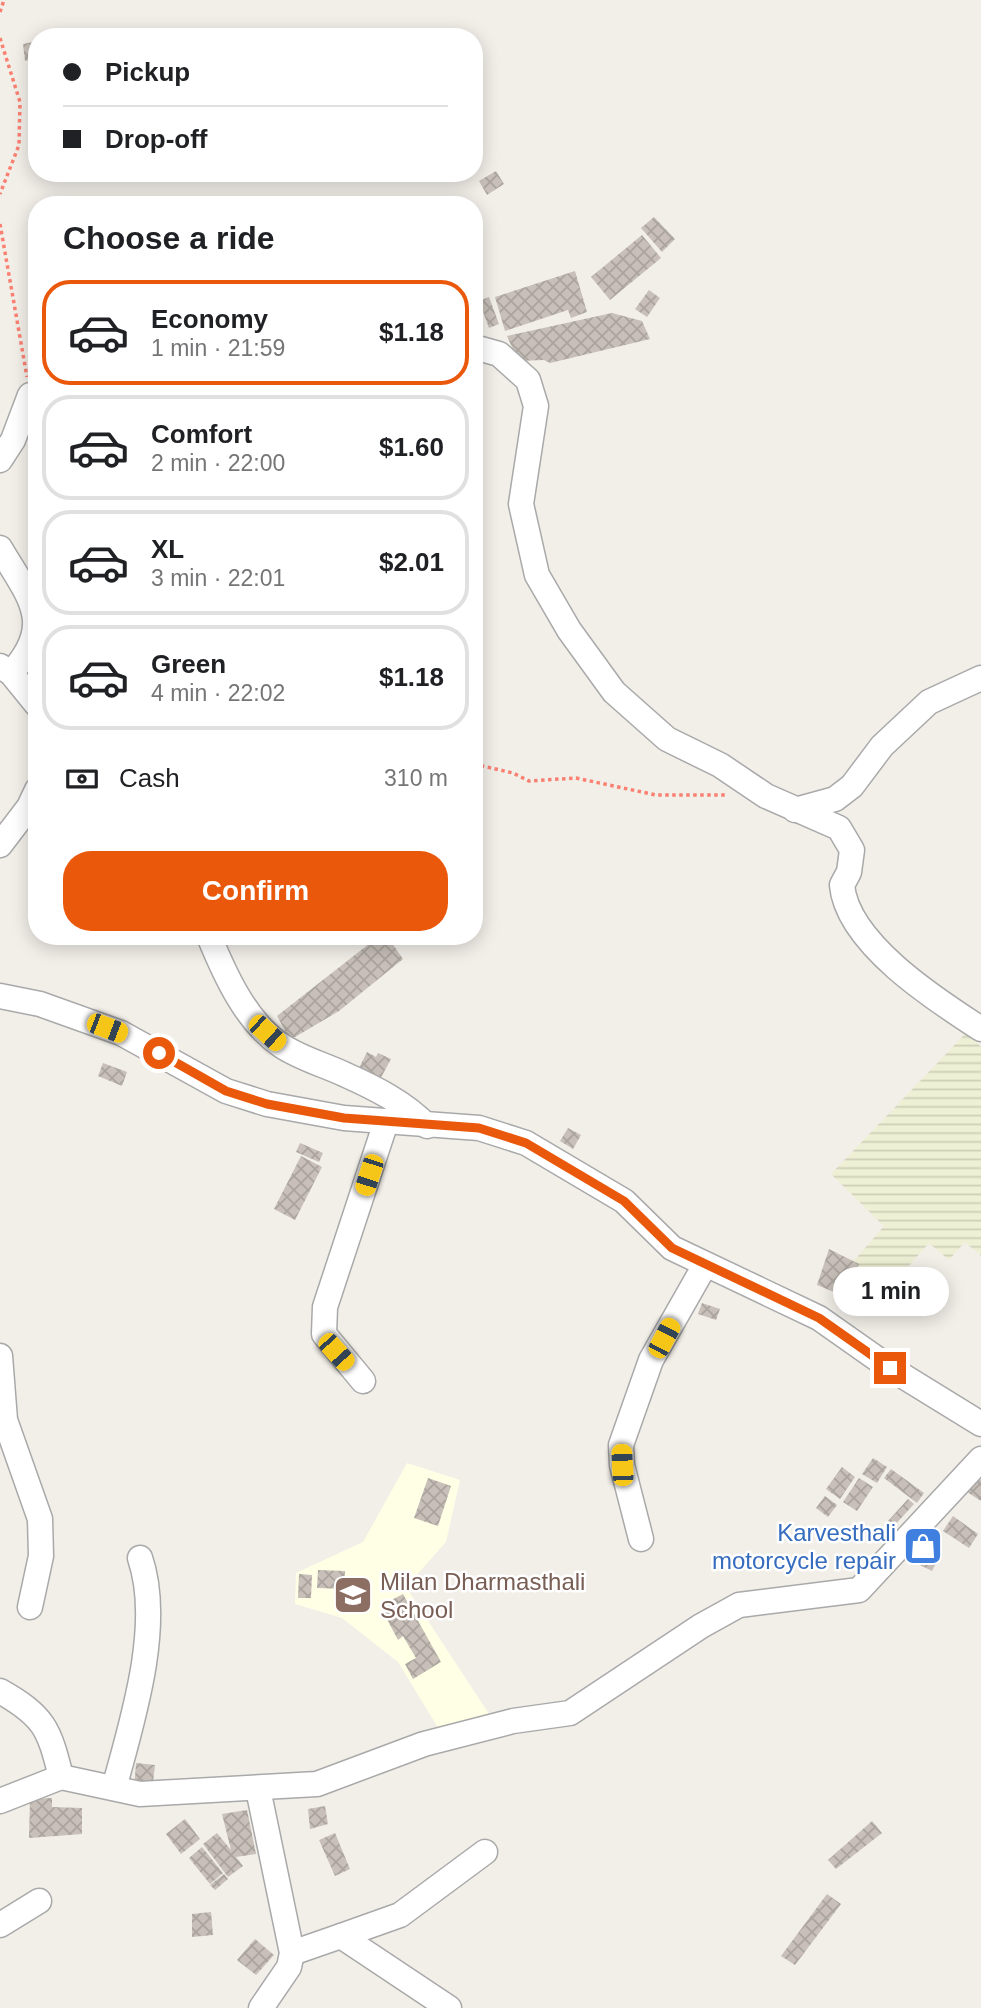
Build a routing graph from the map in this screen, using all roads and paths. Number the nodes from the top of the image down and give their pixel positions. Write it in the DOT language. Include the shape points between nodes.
graph roads {
  1 [pos="4,0"];
  2 [pos="0,12"];
  3 [pos="0,38"];
  4 [pos="0,194"];
  5 [pos="0,224"];
  6 [pos="483,350"];
  7 [pos="28,370"];
  8 [pos="28,407"];
  9 [pos="0,460"];
  10 [pos="0,548"];
  11 [pos="28,597"];
  12 [pos="28,650"];
  13 [pos="5,670"];
  14 [pos="981,678"];
  15 [pos="28,695"];
  16 [pos="483,766"];
  17 [pos="766,796"];
  18 [pos="28,808"];
  19 [pos="795,810"];
  20 [pos="0,845"];
  21 [pos="212,945"];
  22 [pos="0,996"];
  23 [pos="981,1028"];
  24 [pos="386,1122"];
  25 [pos="427,1126"];
  26 [pos="705,1265"];
  27 [pos="0,1356"];
  28 [pos="363,1381"];
  29 [pos="981,1424"];
  30 [pos="981,1459"];
  31 [pos="640,1539"];
  32 [pos="140,1558"];
  33 [pos="30,1607"];
  34 [pos="0,1690"];
  35 [pos="61,1777"];
  36 [pos="114,1788"];
  37 [pos="258,1789"];
  38 [pos="0,1801"];
  39 [pos="485,1852"];
  40 [pos="39,1900"];
  41 [pos="0,1925"];
  42 [pos="341,1936"];
  43 [pos="292,1953"];
  44 [pos="261,2008"];
  45 [pos="449,2008"];
  1 -- 2 [label="path"];
  3 -- 4 [label="path" via="20,102 19,145"];
  5 -- 7 [label="path"];
  6 -- 17 [label="street" via="499,354 528,380 536,406 521,504 537,575 569,630 614,692 667,739 720,765"];
  8 -- 9 [label="street"];
  10 -- 11 [label="street"];
  12 -- 13 [label="street" via="23,660"];
  13 -- 15 [label="street"];
  14 -- 19 [label="street" via="929,702 835,799"];
  16 -- 17 [label="path" via="529,781 576,778 656,794"];
  17 -- 19 [label="street"];
  18 -- 20 [label="street"];
  19 -- 23 [label="street" via="839,828 852,850 842,885 850,915 884,955 938,1001"];
  21 -- 25 [label="street" via="243,1004 280,1045 410,1108"];
  22 -- 24 [label="street" via="40,1004 121,1033 226,1091 267,1104"];
  24 -- 25 [label="street"];
  24 -- 28 [label="street" via="325,1307 324,1334"];
  25 -- 26 [label="street" via="479,1128 526,1143 624,1201 672,1248"];
  26 -- 29 [label="street" via="819,1318"];
  26 -- 31 [label="street" via="651,1360 621,1445"];
  27 -- 33 [label="street" via="5,1420 40,1519 41,1556"];
  30 -- 37 [label="street" via="859,1590 739,1605 570,1713 513,1721 424,1744 317,1784"];
  32 -- 36 [label="street" via="147,1580 143,1679"];
  34 -- 35 [label="street" via="40,1718"];
  35 -- 36 [label="street"];
  35 -- 38 [label="street"];
  36 -- 37 [label="street" via="140,1794"];
  37 -- 43 [label="street"];
  39 -- 42 [label="street" via="400,1915"];
  40 -- 41 [label="street"];
  42 -- 43 [label="street"];
  42 -- 45 [label="street"];
  43 -- 44 [label="street" via="289,1967"];
}
